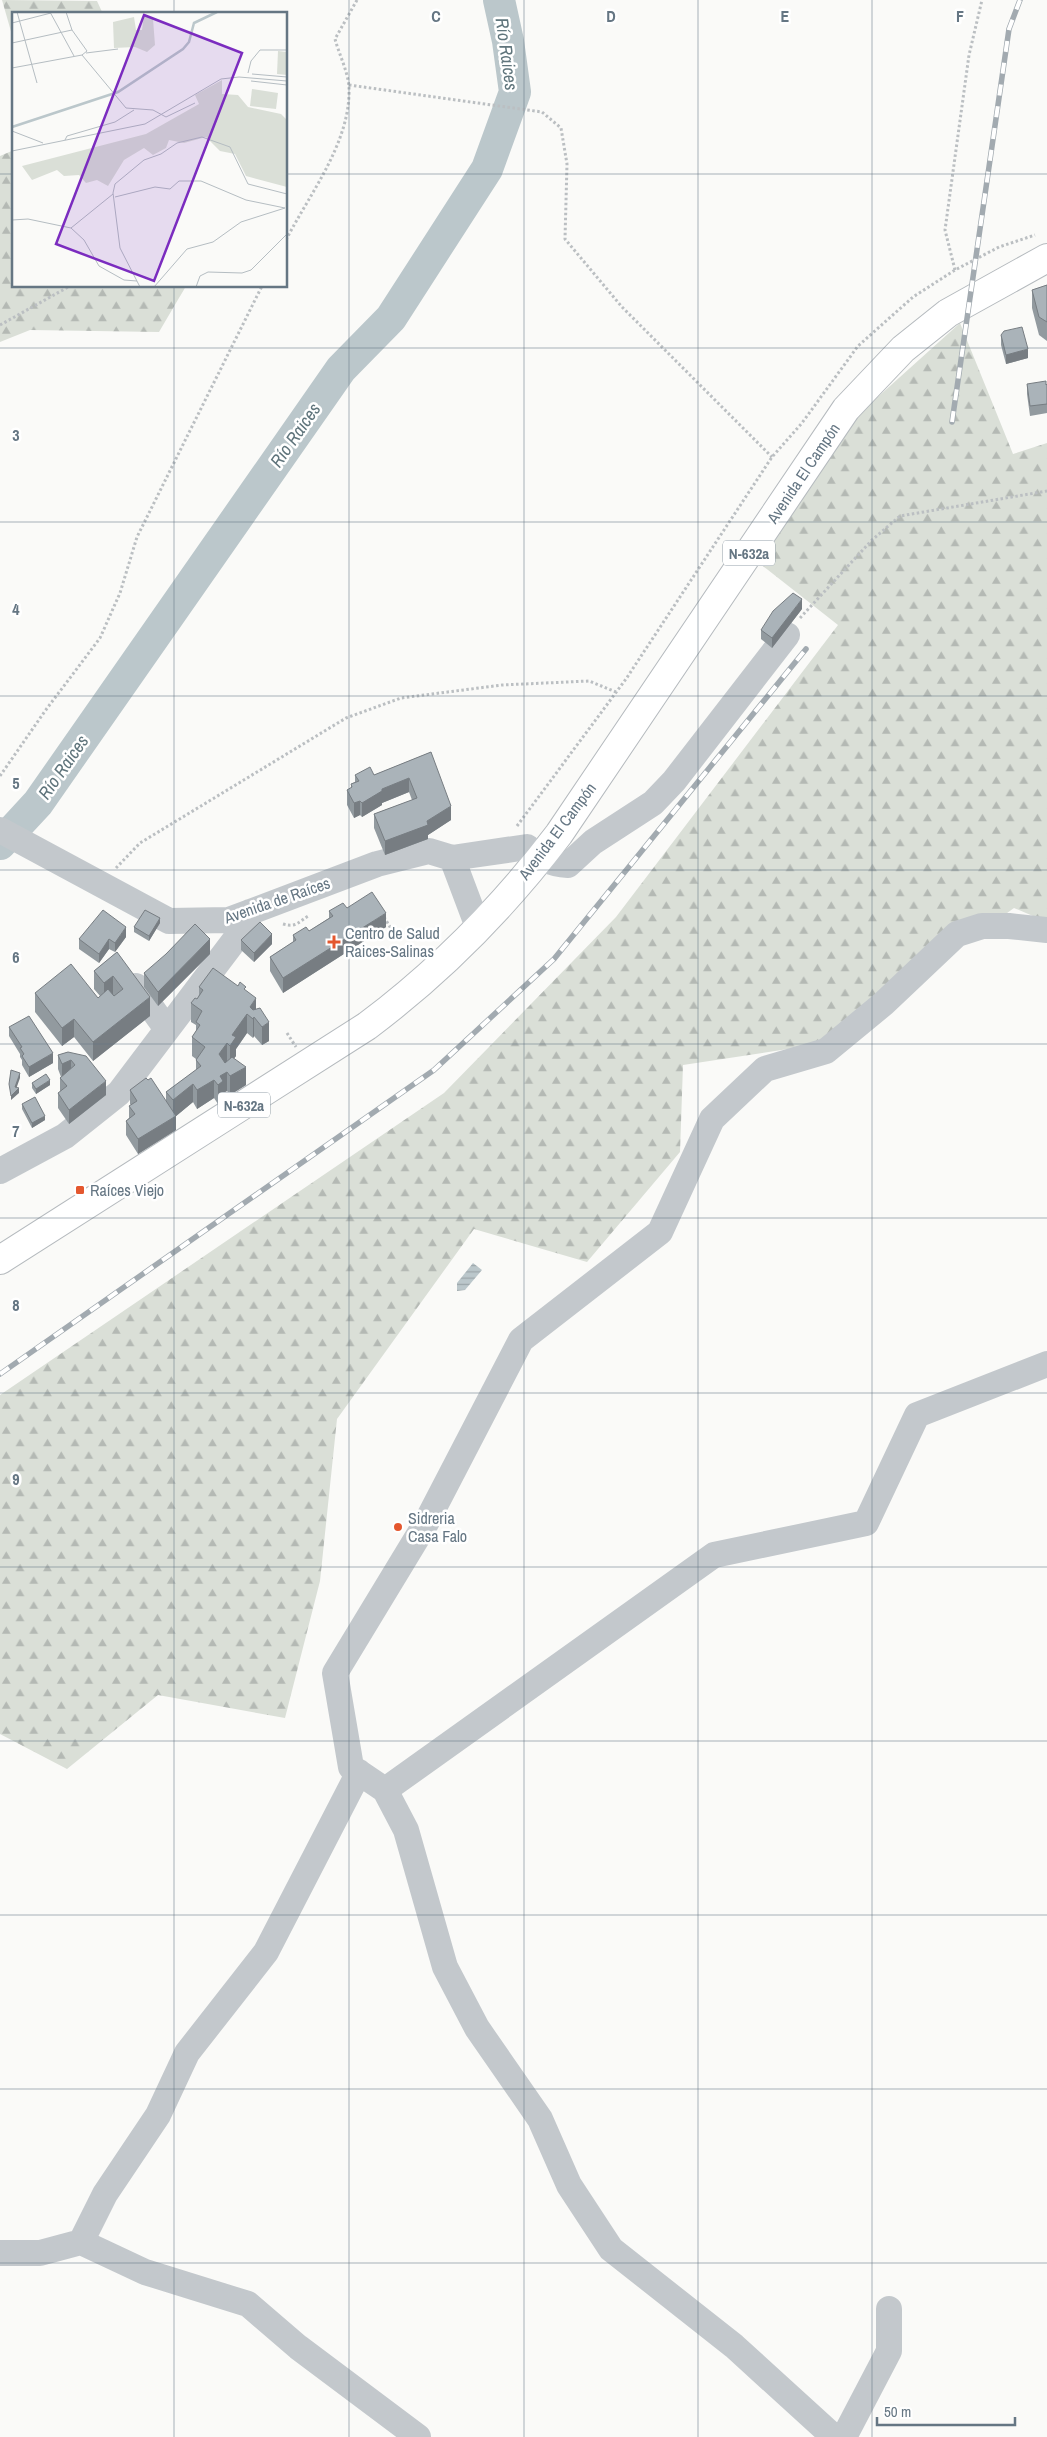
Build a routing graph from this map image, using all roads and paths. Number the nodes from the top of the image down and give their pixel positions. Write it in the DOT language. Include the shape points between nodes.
graph roads {
  1 [pos="357,0"];
  2 [pos="982,0"];
  3 [pos="349,85"];
  4 [pos="288,236"];
  5 [pos="1047,258"];
  6 [pos="955,270"];
  7 [pos="66,288"];
  8 [pos="261,288"];
  9 [pos="0,325"];
  10 [pos="772,457"];
  11 [pos="1047,491"];
  12 [pos="787,635"];
  13 [pos="616,692"];
  14 [pos="0,776"];
  15 [pos="0,830"];
  16 [pos="452,858"];
  17 [pos="540,858"];
  18 [pos="100,885"];
  19 [pos="380,911"];
  20 [pos="250,912"];
  21 [pos="478,927"];
  22 [pos="1047,930"];
  23 [pos="398,940"];
  24 [pos="136,986"];
  25 [pos="166,1028"];
  26 [pos="287,1033"];
  27 [pos="294,1043"];
  28 [pos="0,1171"];
  29 [pos="0,1260"];
  30 [pos="1047,1364"];
  31 [pos="359,1772"];
  32 [pos="384,1790"];
  33 [pos="81,2242"];
  34 [pos="0,2253"];
  35 [pos="889,2309"];
  36 [pos="418,2437"];
  37 [pos="834,2437"];
  38 [pos="844,2437"];
  1 -- 3 [label="path" via="335,39"];
  2 -- 6 [label="path" via="969,55 945,230"];
  3 -- 4 [label="path" via="346,120 326,166"];
  3 -- 10 [label="path" via="542,112 561,128 567,164 565,239 622,307"];
  5 -- 17 [label="main road, Avenida El Campón / N-632a" via="948,313 903,349 846,409"];
  7 -- 9 [label="path"];
  8 -- 14 [label="path" via="137,536 120,594 100,638"];
  11 -- 12 [label="path" via="900,516 872,540"];
  12 -- 17 [label="street, Avenida de Raíces" via="674,781 653,803 593,842 568,865"];
  13 -- 18 [label="path" via="589,681 502,684 401,698 346,718 140,843"];
  15 -- 18 [label="street, Avenida de Raíces"];
  16 -- 17 [label="street, Avenida de Raíces" via="527,847"];
  16 -- 20 [label="street, Avenida de Raíces" via="429,851 377,864"];
  16 -- 21 [label="street"];
  17 -- 21 [label="main road, Avenida El Campón / N-632a"];
  18 -- 20 [label="street, Avenida de Raíces" via="170,921 228,920"];
  19 -- 23 [label="path"];
  20 -- 25 [label="street" via="237,937"];
  21 -- 29 [label="main road, Avenida El Campón / N-632a" via="415,987 367,1026"];
  22 -- 31 [label="street" via="982,926 957,934 883,1004 826,1051 765,1069 712,1120 660,1232 521,1340 426,1523 335,1673 351,1767"];
  24 -- 25 [label="street"];
  25 -- 28 [label="street" via="119,1093 65,1136"];
  26 -- 27 [label="path"];
  30 -- 32 [label="street" via="917,1416 866,1522 714,1554"];
  31 -- 32 [label="street"];
  31 -- 33 [label="street" via="266,1952 186,2053 158,2115 105,2194"];
  32 -- 37 [label="street" via="406,1830 445,1967 477,2028 540,2119 569,2185 611,2249 734,2346"];
  33 -- 34 [label="street" via="40,2253"];
  33 -- 36 [label="street" via="145,2272 248,2304 298,2347"];
  35 -- 38 [label="street" via="889,2351"];
}
